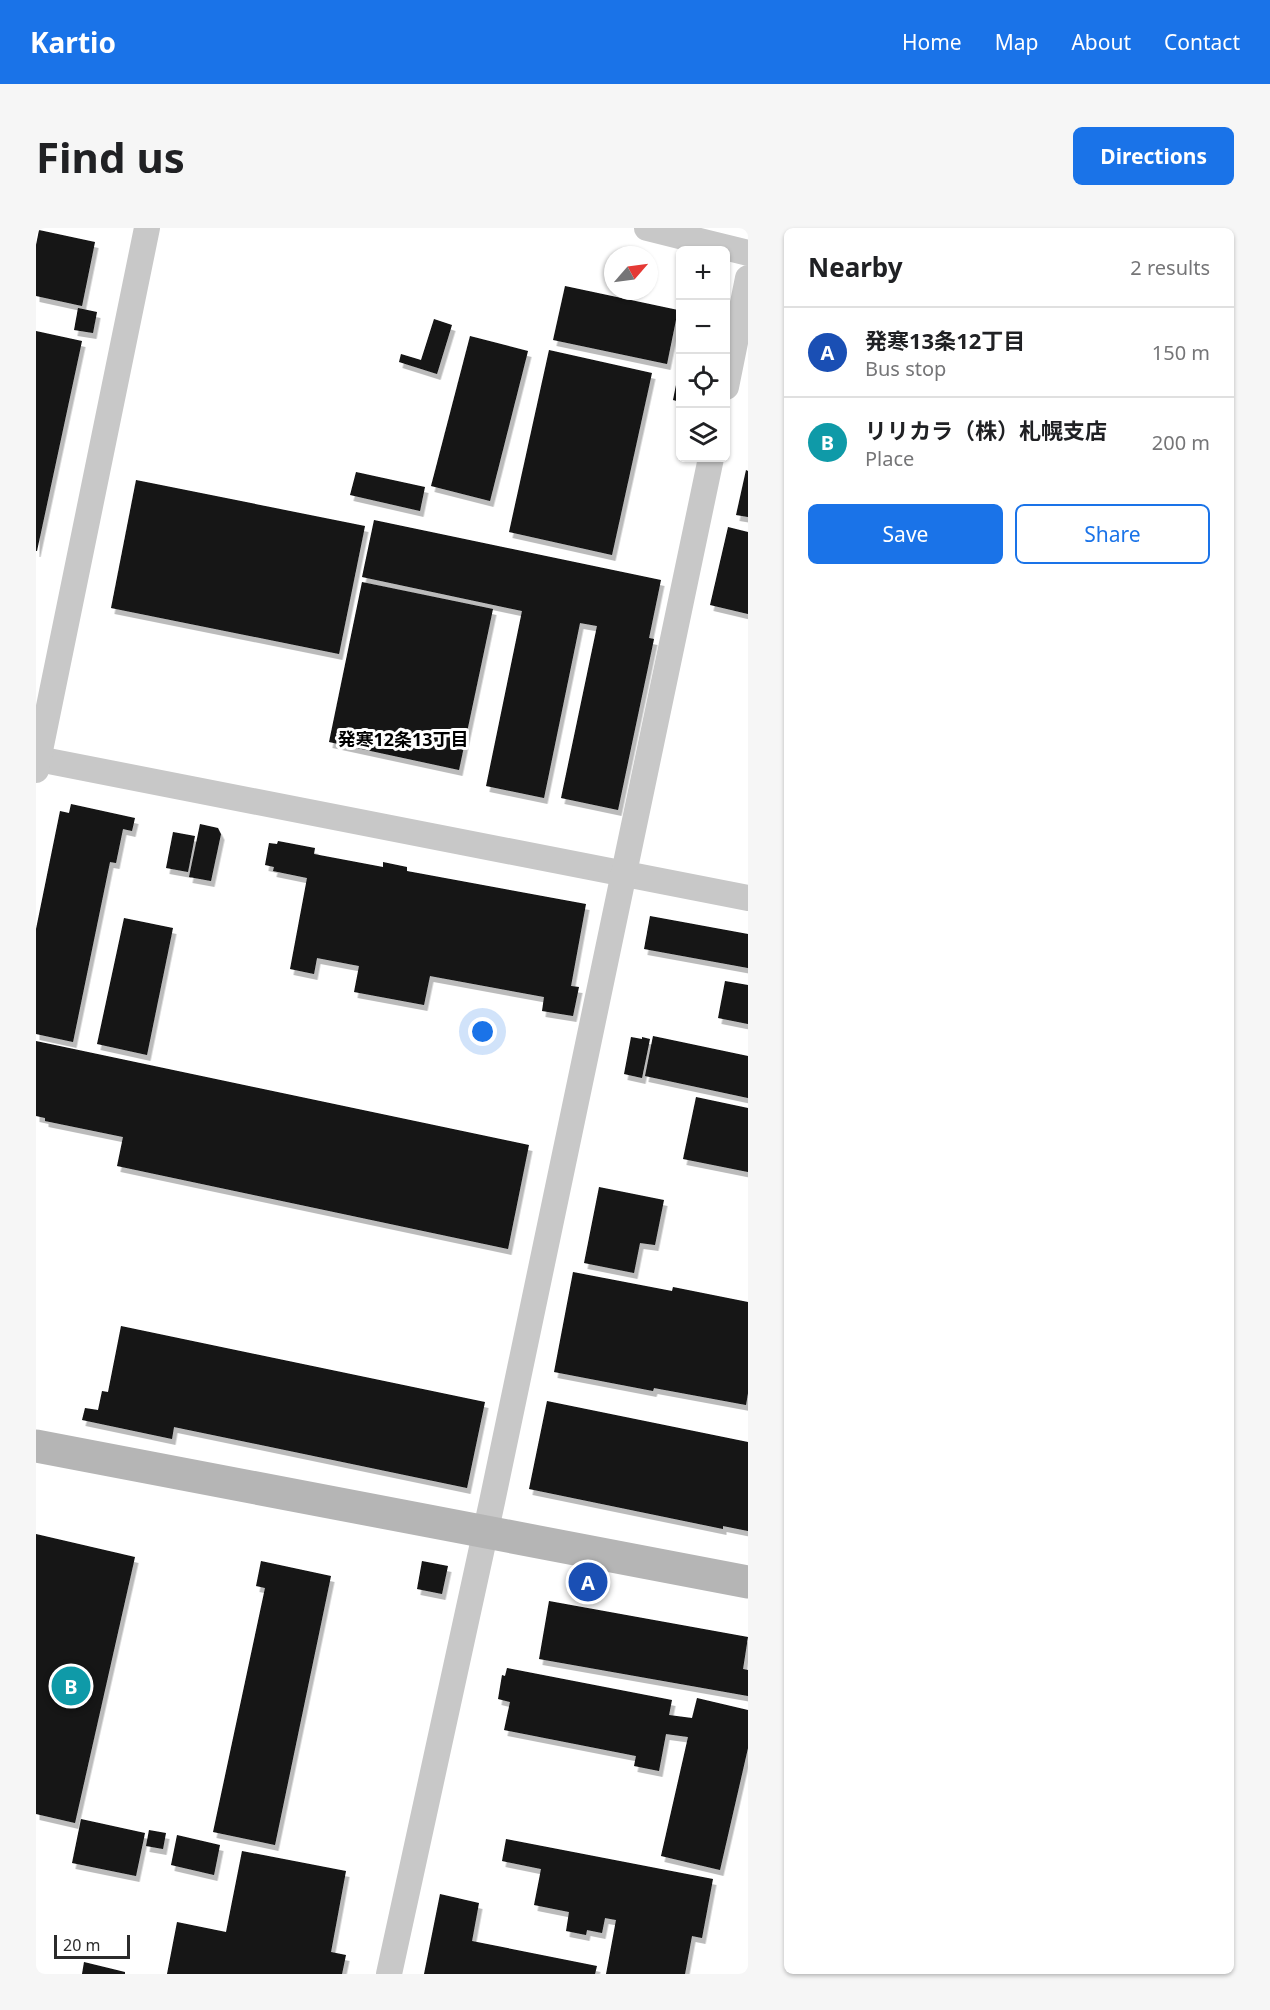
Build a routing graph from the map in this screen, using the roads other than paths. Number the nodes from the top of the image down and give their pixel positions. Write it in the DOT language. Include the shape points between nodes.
graph roads {
  1 [pos="147,228"];
  2 [pos="647,228"];
  3 [pos="748,253"];
  4 [pos="748,278"];
  5 [pos="730,367"];
  6 [pos="710,462"];
  7 [pos="37,764"];
  8 [pos="625,874"];
  9 [pos="748,898"];
  10 [pos="36,1446"];
  11 [pos="485,1530"];
  12 [pos="748,1582"];
  13 [pos="389,1974"];
  1 -- 7 [label="street"];
  2 -- 3 [label="street"];
  4 -- 5 [label="street"];
  6 -- 8 [label="street"];
  7 -- 8 [label="street"];
  8 -- 9 [label="street"];
  8 -- 11 [label="street"];
  10 -- 11 [label="street"];
  11 -- 12 [label="street"];
  11 -- 13 [label="street"];
}
